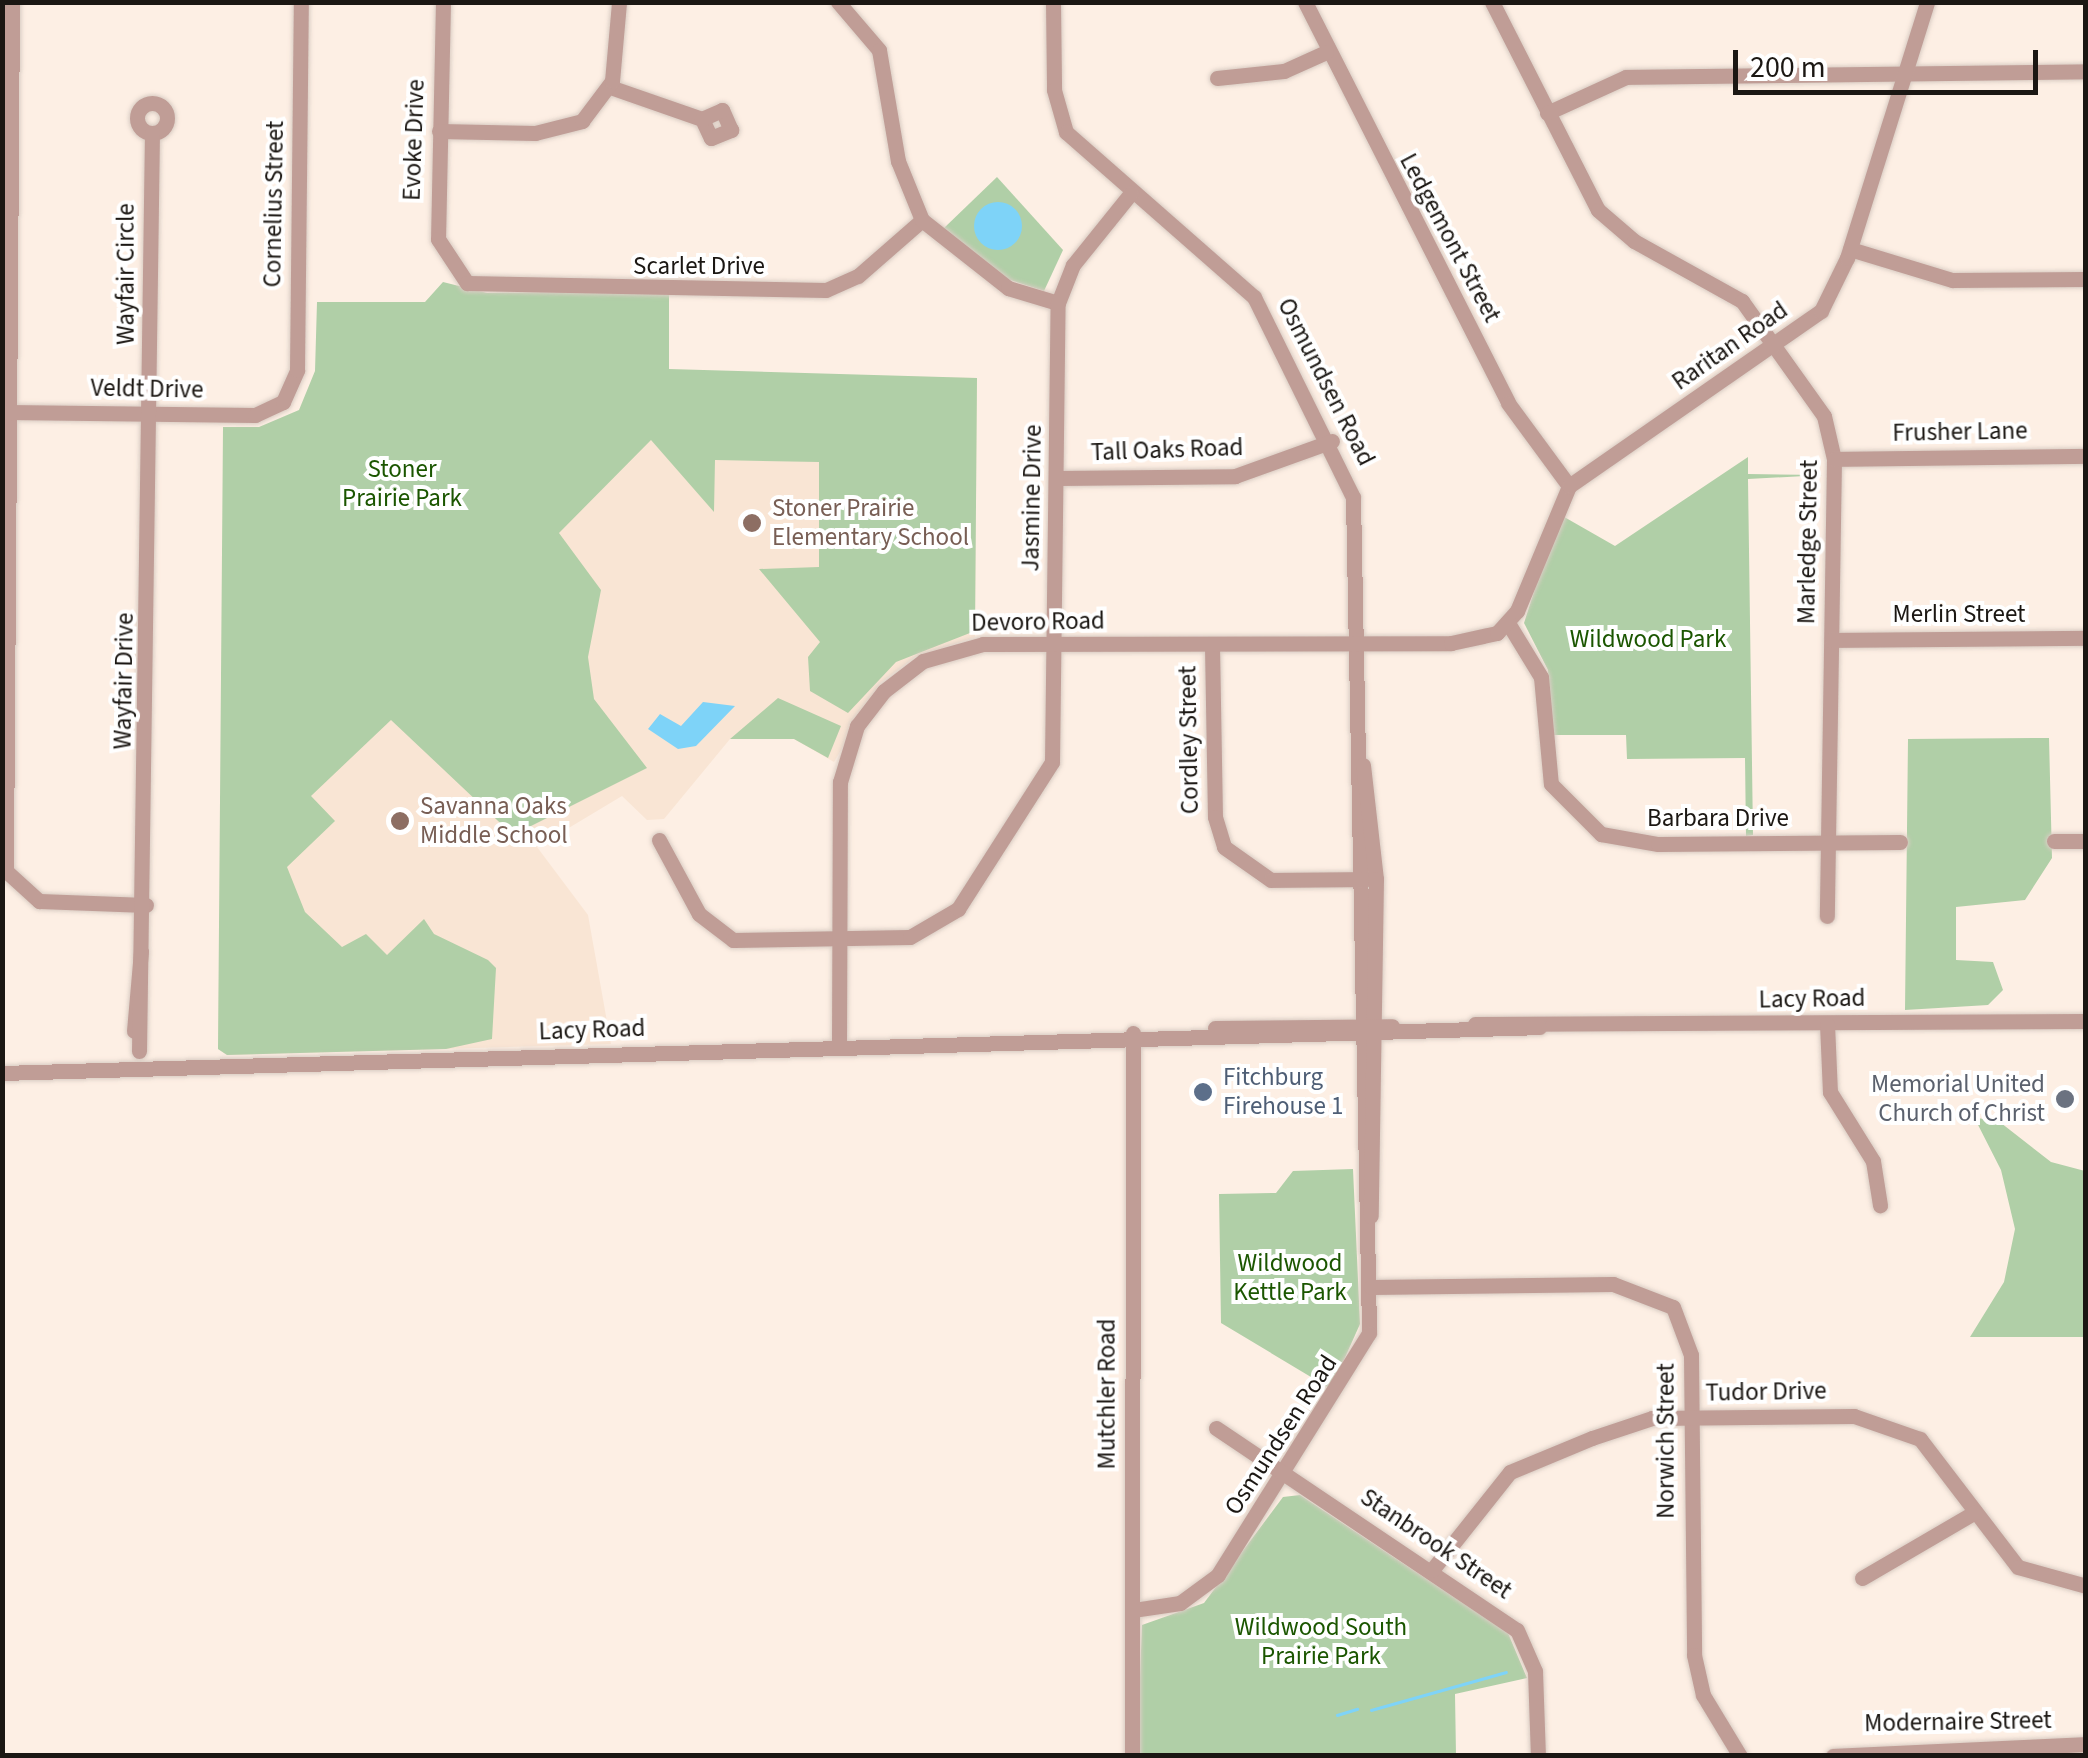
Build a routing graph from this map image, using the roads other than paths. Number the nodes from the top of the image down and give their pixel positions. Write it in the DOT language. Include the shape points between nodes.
graph roads {
  1 [pos="12,2"];
  2 [pos="301,2"];
  3 [pos="442,2"];
  4 [pos="618,2"];
  5 [pos="838,2"];
  6 [pos="1053,2"];
  7 [pos="1305,2"];
  8 [pos="1492,2"];
  9 [pos="1928,2"];
  10 [pos="1326,52"];
  11 [pos="2086,71"];
  12 [pos="1907,72"];
  13 [pos="1217,78"];
  14 [pos="610,87"];
  15 [pos="7,104"];
  16 [pos="1547,113"];
  17 [pos="702,119"];
  18 [pos="440,132"];
  19 [pos="152,133"];
  20 [pos="1130,194"];
  21 [pos="922,220"];
  22 [pos="1850,248"];
  23 [pos="457,274"];
  24 [pos="2086,279"];
  25 [pos="1058,303"];
  26 [pos="1779,346"];
  27 [pos="283,402"];
  28 [pos="7,412"];
  29 [pos="151,415"];
  30 [pos="1332,440"];
  31 [pos="2086,456"];
  32 [pos="1834,458"];
  33 [pos="1058,478"];
  34 [pos="1569,486"];
  35 [pos="1508,623"];
  36 [pos="2086,638"];
  37 [pos="1832,640"];
  38 [pos="1055,644"];
  39 [pos="1357,644"];
  40 [pos="1212,646"];
  41 [pos="4,684"];
  42 [pos="1360,752"];
  43 [pos="659,840"];
  44 [pos="2054,841"];
  45 [pos="2086,841"];
  46 [pos="1900,842"];
  47 [pos="1829,843"];
  48 [pos="1357,879"];
  49 [pos="1376,879"];
  50 [pos="146,905"];
  51 [pos="1827,916"];
  52 [pos="838,940"];
  53 [pos="2086,1021"];
  54 [pos="1827,1024"];
  55 [pos="1358,1030"];
  56 [pos="1377,1030"];
  57 [pos="1133,1034"];
  58 [pos="839,1046"];
  59 [pos="139,1059"];
  60 [pos="2,1073"];
  61 [pos="1358,1125"];
  62 [pos="1378,1125"];
  63 [pos="1880,1205"];
  64 [pos="1370,1220"];
  65 [pos="1371,1286"];
  66 [pos="1692,1417"];
  67 [pos="1216,1428"];
  68 [pos="1287,1472"];
  69 [pos="1975,1512"];
  70 [pos="1432,1570"];
  71 [pos="1862,1578"];
  72 [pos="2086,1586"];
  73 [pos="1132,1610"];
  74 [pos="2086,1744"];
  75 [pos="1132,1756"];
  76 [pos="1538,1756"];
  77 [pos="1740,1756"];
  78 [pos="1833,1756"];
  1 -- 15 [label="street"];
  2 -- 27 [label="street, Cornelius Street" via="297,370"];
  3 -- 18 [label="street, Evoke Drive"];
  4 -- 14 [label="street"];
  5 -- 21 [label="street" via="880,50 898,161"];
  6 -- 20 [label="street, Osmundsen Road" via="1054,90 1066,132"];
  7 -- 10 [label="street, Ledgemont Street"];
  8 -- 16 [label="street, Marledge Street"];
  9 -- 12 [label="street, Raritan Road"];
  10 -- 13 [label="street" via="1284,71"];
  10 -- 34 [label="street, Ledgemont Street" via="1508,404"];
  11 -- 12 [label="street"];
  12 -- 16 [label="street" via="1626,77"];
  12 -- 22 [label="street, Raritan Road"];
  14 -- 17 [label="street"];
  14 -- 18 [label="street" via="590,115 555,132"];
  15 -- 28 [label="street"];
  16 -- 26 [label="street, Marledge Street" via="1611,224 1742,301"];
  18 -- 23 [label="street, Evoke Drive" via="438,239"];
  19 -- 29 [label="street, Wayfair Circle"];
  20 -- 25 [label="street, Jasmine Drive" via="1073,265"];
  20 -- 30 [label="street, Osmundsen Road" via="1254,297"];
  21 -- 23 [label="street, Scarlet Drive" via="858,276 826,290 495,289"];
  21 -- 25 [label="street" via="1008,288"];
  22 -- 24 [label="street" via="1952,280"];
  22 -- 26 [label="street, Raritan Road" via="1822,311"];
  25 -- 33 [label="street, Jasmine Drive"];
  26 -- 32 [label="street, Marledge Street" via="1824,416"];
  26 -- 34 [label="street, Raritan Road"];
  27 -- 29 [label="street, Veldt Drive" via="255,415"];
  28 -- 29 [label="street, Veldt Drive"];
  28 -- 41 [label="street"];
  29 -- 50 [label="street, Wayfair Drive"];
  30 -- 33 [label="street, Tall Oaks Road" via="1236,476"];
  30 -- 39 [label="street, Osmundsen Road" via="1354,497"];
  31 -- 32 [label="street, Frusher Lane"];
  32 -- 37 [label="street, Marledge Street"];
  33 -- 38 [label="street, Jasmine Drive"];
  34 -- 35 [label="street"];
  35 -- 39 [label="street, Devoro Road" via="1475,640"];
  35 -- 47 [label="street, Barbara Drive" via="1541,676 1552,784 1582,822 1633,842"];
  36 -- 37 [label="street, Merlin Street"];
  37 -- 47 [label="street, Marledge Street"];
  38 -- 40 [label="street, Devoro Road"];
  38 -- 52 [label="street, Jasmine Drive" via="1052,762 958,909 926,933"];
  38 -- 52 [label="street, Devoro Road" via="939,654 872,703 840,782"];
  39 -- 40 [label="street, Devoro Road"];
  39 -- 42 [label="street, Osmundsen Road"];
  40 -- 48 [label="street, Cordley Street" via="1223,846 1270,880"];
  41 -- 50 [label="street" via="5,859 13,884 39,902"];
  42 -- 48 [label="street, Osmundsen Road"];
  42 -- 49 [label="street, Osmundsen Road"];
  43 -- 52 [label="street, Jasmine Drive" via="699,914 723,936"];
  44 -- 45 [label="street"];
  46 -- 47 [label="street, Barbara Drive"];
  47 -- 51 [label="street, Marledge Street"];
  48 -- 49 [label="street, Cordley Street"];
  48 -- 55 [label="street, Osmundsen Road"];
  49 -- 56 [label="street, Osmundsen Road"];
  50 -- 59 [label="street, Wayfair Drive" via="134,971"];
  52 -- 58 [label="street, Devoro Road"];
  53 -- 54 [label="street, Lacy Road"];
  54 -- 56 [label="street, Lacy Road"];
  54 -- 63 [label="street" via="1830,1092 1873,1162"];
  55 -- 56 [label="street, Lacy Road"];
  55 -- 57 [label="street, Lacy Road"];
  55 -- 61 [label="street, Osmundsen Road"];
  56 -- 62 [label="street, Osmundsen Road"];
  57 -- 58 [label="street, Lacy Road"];
  57 -- 73 [label="street, Mutchler Road"];
  58 -- 59 [label="street, Lacy Road"];
  59 -- 60 [label="street, Lacy Road"];
  61 -- 62 [label="street"];
  61 -- 64 [label="street, Osmundsen Road"];
  62 -- 64 [label="street, Osmundsen Road"];
  64 -- 65 [label="street, Osmundsen Road"];
  65 -- 66 [label="street, Norwich Street" via="1613,1284 1654,1293 1688,1336"];
  65 -- 68 [label="street, Osmundsen Road" via="1363,1355"];
  66 -- 69 [label="street, Tudor Drive" via="1881,1420 1920,1439"];
  66 -- 70 [label="street, Tudor Drive" via="1652,1418 1510,1472"];
  66 -- 77 [label="street, Norwich Street" via="1694,1655 1703,1694"];
  67 -- 68 [label="street, Stanbrook Street"];
  68 -- 70 [label="street, Stanbrook Street"];
  68 -- 73 [label="street, Osmundsen Road" via="1209,1584 1180,1603"];
  69 -- 71 [label="street"];
  69 -- 72 [label="street, Tudor Drive" via="2018,1566"];
  70 -- 76 [label="street, Stanbrook Street" via="1527,1643"];
  73 -- 75 [label="street, Mutchler Road"];
  74 -- 78 [label="street, Modernaire Street"];
}
